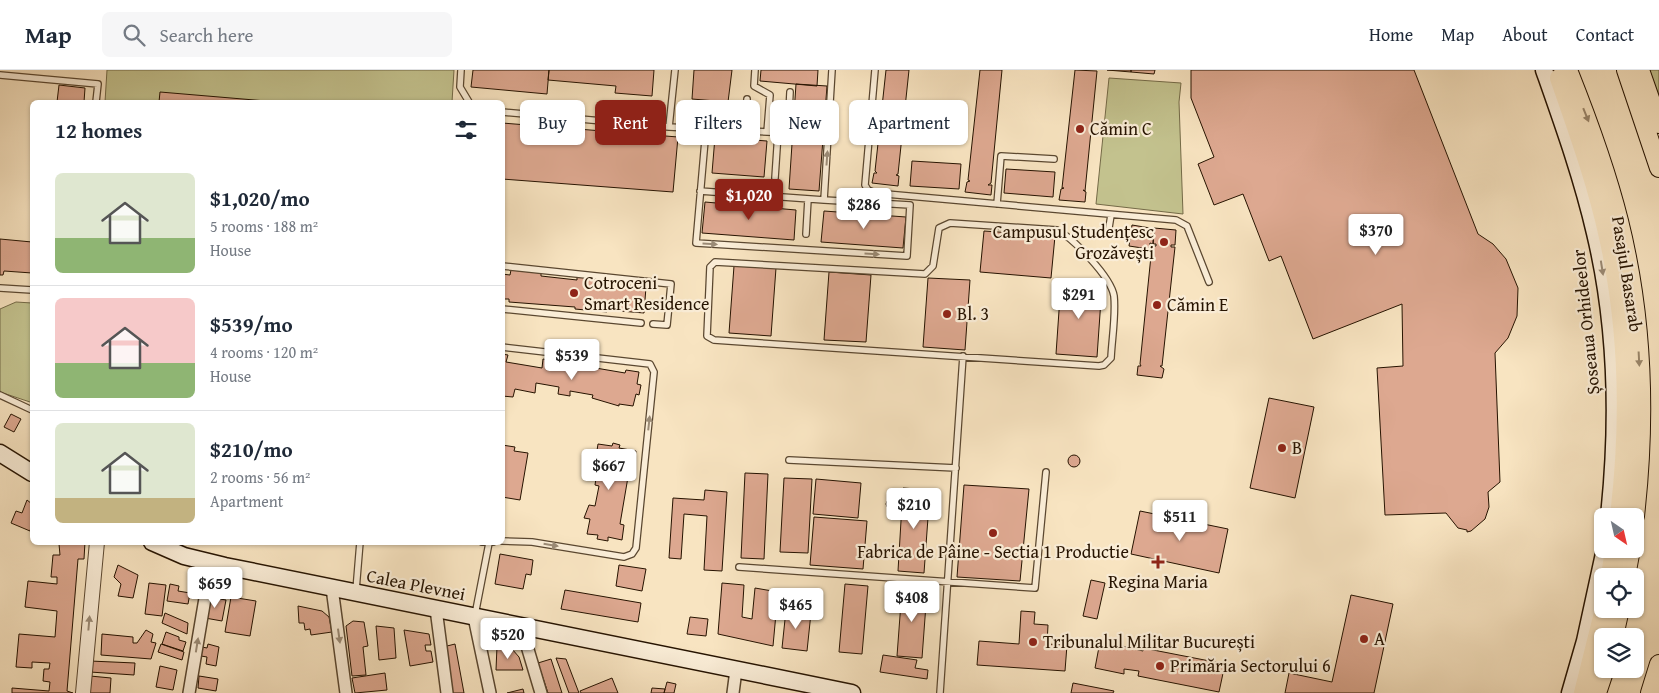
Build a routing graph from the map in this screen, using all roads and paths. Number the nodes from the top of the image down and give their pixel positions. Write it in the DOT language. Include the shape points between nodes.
graph roads {
  1 [pos="461,70"];
  2 [pos="675,70"];
  3 [pos="756,70"];
  4 [pos="832,70"];
  5 [pos="875,70"];
  6 [pos="1544,70"];
  7 [pos="1556,70"];
  8 [pos="1568,70"];
  9 [pos="1626,70"];
  10 [pos="1640,70"];
  11 [pos="0,75"];
  12 [pos="790,92"];
  13 [pos="96,100"];
  14 [pos="468,100"];
  15 [pos="790,100"];
  16 [pos="505,112"];
  17 [pos="1659,124"];
  18 [pos="669,127"];
  19 [pos="676,127"];
  20 [pos="760,132"];
  21 [pos="767,132"];
  22 [pos="770,132"];
  23 [pos="704,145"];
  24 [pos="777,145"];
  25 [pos="1054,159"];
  26 [pos="1659,168"];
  27 [pos="775,178"];
  28 [pos="700,191"];
  29 [pos="808,199"];
  30 [pos="824,200"];
  31 [pos="997,204"];
  32 [pos="1111,215"];
  33 [pos="806,234"];
  34 [pos="1108,234"];
  35 [pos="505,266"];
  36 [pos="1209,282"];
  37 [pos="0,288"];
  38 [pos="30,290"];
  39 [pos="505,309"];
  40 [pos="641,324"];
  41 [pos="653,324"];
  42 [pos="505,347"];
  43 [pos="962,356"];
  44 [pos="0,395"];
  45 [pos="30,409"];
  46 [pos="0,453"];
  47 [pos="789,460"];
  48 [pos="956,468"];
  49 [pos="30,472"];
  50 [pos="1046,472"];
  51 [pos="1610,508"];
  52 [pos="1619,508"];
  53 [pos="1635,508"];
  54 [pos="505,542"];
  55 [pos="97,545"];
  56 [pos="159,545"];
  57 [pos="360,545"];
  58 [pos="488,545"];
  59 [pos="1603,558"];
  60 [pos="211,563"];
  61 [pos="739,566"];
  62 [pos="949,580"];
  63 [pos="332,588"];
  64 [pos="356,593"];
  65 [pos="436,609"];
  66 [pos="474,617"];
  67 [pos="1602,618"];
  68 [pos="521,626"];
  69 [pos="1659,664"];
  70 [pos="736,670"];
  71 [pos="1602,678"];
  72 [pos="827,690"];
  73 [pos="83,693"];
  74 [pos="189,693"];
  75 [pos="346,693"];
  76 [pos="446,693"];
  77 [pos="490,693"];
  78 [pos="541,693"];
  79 [pos="732,693"];
  80 [pos="852,693"];
  81 [pos="940,693"];
  82 [pos="1570,693"];
  83 [pos="1583,693"];
  84 [pos="1598,693"];
  85 [pos="1650,693"];
  1 -- 14 [label="lane" via="460,87"];
  2 -- 18 [label="lane"];
  3 -- 21 [label="lane" via="754,86 770,95"];
  30 -- 4 [label="lane, one-way"];
  5 -- 31 [label="lane" via="865,185 868,190"];
  6 -- 51 [label="main road, Șoseaua Orhideelor, one-way" via="1580,174 1604,279 1615,402"];
  7 -- 52 [label="main road" via="1591,172 1608,236 1619,302 1625,403"];
  8 -- 53 [label="main road, Pasajul Basarab, one-way" via="1611,190 1634,301 1641,425"];
  9 -- 26 [label="main road"];
  10 -- 17 [label="main road"];
  11 -- 13 [label="lane" via="98,84"];
  12 -- 15 [label="lane"];
  16 -- 18 [label="lane"];
  18 -- 19 [label="lane"];
  20 -- 21 [label="lane"];
  21 -- 22 [label="lane"];
  23 -- 28 [label="lane"];
  24 -- 27 [label="lane"];
  25 -- 31 [label="lane" via="1001,156"];
  28 -- 29 [label="lane"];
  28 -- 30 [label="lane, one-way" via="696,243 907,256 910,205"];
  29 -- 30 [label="lane"];
  29 -- 33 [label="lane"];
  31 -- 32 [label="lane"];
  32 -- 34 [label="lane"];
  32 -- 36 [label="lane" via="1176,220 1187,226"];
  35 -- 41 [label="lane" via="671,284 667,325"];
  37 -- 38 [label="lane"];
  39 -- 40 [label="lane"];
  54 -- 42 [label="lane, one-way" via="532,542 624,557 632,554 636,548 654,372 650,364"];
  43 -- 43 [label="lane" via="1104,365 1111,358 1114,294 1098,267 1057,230 950,223 937,234 934,266 925,274 718,261 710,266 706,332 710,339"];
  43 -- 48 [label="lane"];
  44 -- 45 [label="lane"];
  46 -- 49 [label="main road"];
  47 -- 48 [label="lane"];
  48 -- 62 [label="lane"];
  50 -- 62 [label="lane" via="1035,588"];
  73 -- 55 [label="street, one-way"];
  56 -- 60 [label="main road, Calea Plevnei"];
  57 -- 64 [label="lane"];
  58 -- 66 [label="lane"];
  59 -- 82 [label="main road"];
  60 -- 63 [label="main road, Calea Plevnei"];
  74 -- 60 [label="street, one-way"];
  61 -- 62 [label="lane"];
  62 -- 81 [label="lane"];
  63 -- 64 [label="main road, Calea Plevnei"];
  63 -- 75 [label="street, one-way"];
  64 -- 65 [label="main road, Calea Plevnei"];
  65 -- 66 [label="main road, Calea Plevnei"];
  65 -- 76 [label="street"];
  66 -- 68 [label="main road, Calea Plevnei"];
  66 -- 77 [label="street"];
  67 -- 83 [label="main road"];
  68 -- 70 [label="main road, Calea Plevnei"];
  68 -- 78 [label="street"];
  69 -- 85 [label="main road"];
  70 -- 72 [label="main road, Calea Plevnei"];
  70 -- 79 [label="street"];
  71 -- 84 [label="main road"];
  72 -- 80 [label="main road, Calea Plevnei"];
}
